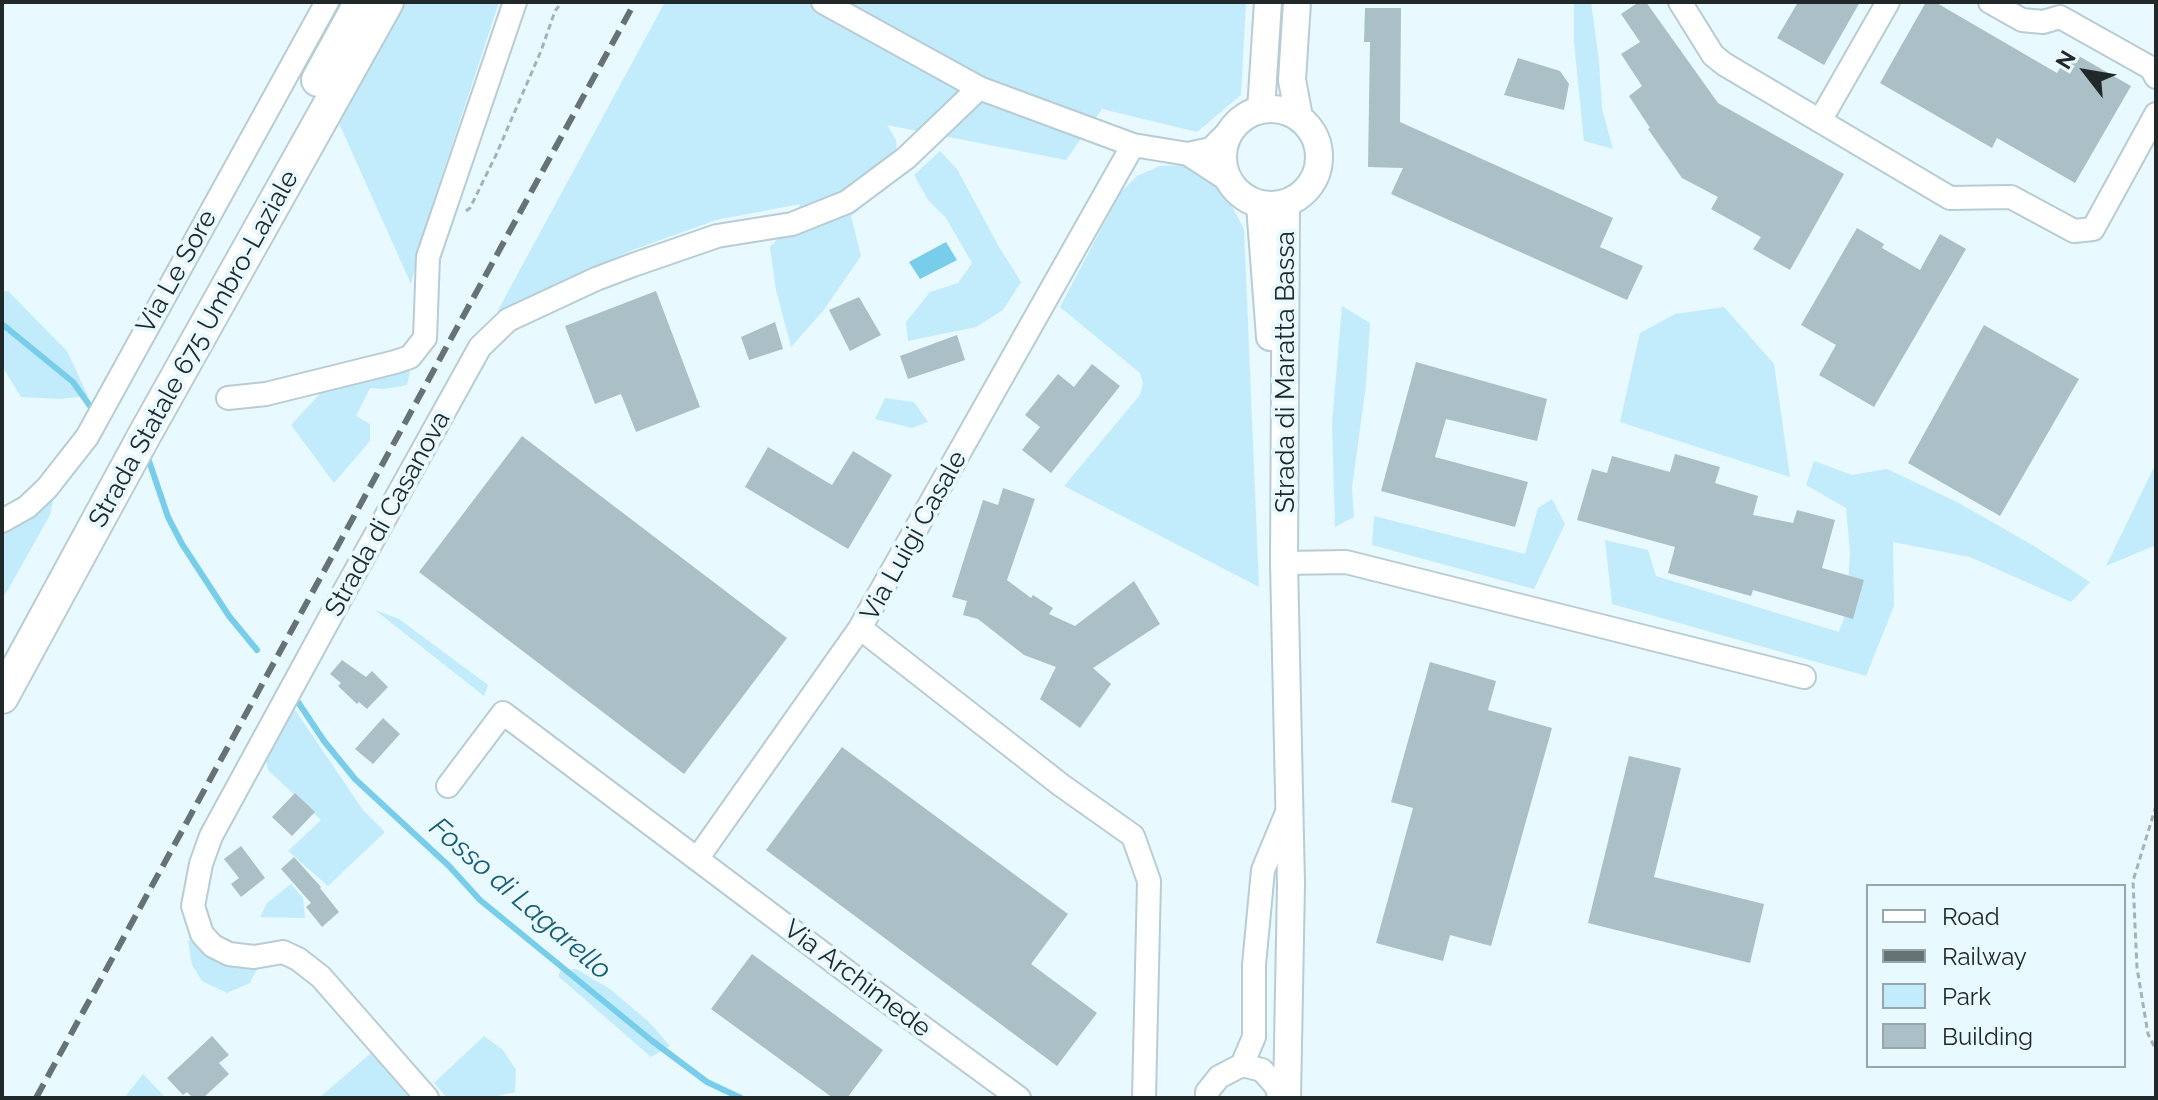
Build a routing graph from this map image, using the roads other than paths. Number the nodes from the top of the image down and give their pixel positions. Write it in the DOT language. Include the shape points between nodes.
graph roads {
  1 [pos="327,2"];
  2 [pos="361,2"];
  3 [pos="387,2"];
  4 [pos="515,2"];
  5 [pos="823,2"];
  6 [pos="1268,2"];
  7 [pos="1297,2"];
  8 [pos="1680,2"];
  9 [pos="1888,2"];
  10 [pos="1990,2"];
  11 [pos="2156,77"];
  12 [pos="979,88"];
  13 [pos="1261,110"];
  14 [pos="2156,114"];
  15 [pos="1299,117"];
  16 [pos="1821,119"];
  17 [pos="1231,129"];
  18 [pos="1133,145"];
  19 [pos="1188,154"];
  20 [pos="1228,180"];
  21 [pos="1273,204"];
  22 [pos="228,398"];
  23 [pos="2,521"];
  24 [pos="1285,552"];
  25 [pos="860,628"];
  26 [pos="2,652"];
  27 [pos="1804,677"];
  28 [pos="2,697"];
  29 [pos="448,786"];
  30 [pos="1290,805"];
  31 [pos="697,859"];
  32 [pos="1242,1065"];
  33 [pos="427,1098"];
  34 [pos="1019,1098"];
  35 [pos="1144,1098"];
  36 [pos="1207,1098"];
  37 [pos="1280,1098"];
  38 [pos="1287,1098"];
  1 -- 23 [label="street, Via Le Sore" via="87,437 47,488"];
  2 -- 26 [label="highway, Strada Statale 675 Umbro-Laziale"];
  3 -- 28 [label="highway, Strada Statale 675 Umbro-Laziale"];
  4 -- 22 [label="street" via="428,257 425,338 410,357 266,394"];
  5 -- 12 [label="street"];
  6 -- 13 [label="main road"];
  7 -- 15 [label="main road, Strada di Maratta Bassa" via="1292,80"];
  8 -- 16 [label="street" via="1713,55"];
  9 -- 16 [label="street"];
  10 -- 11 [label="street" via="2022,20 2060,17 2151,68"];
  12 -- 18 [label="street"];
  12 -- 33 [label="street, Strada di Casanova" via="906,158 847,202 792,224 717,236 633,265 508,320 480,347 344,592 211,836 193,906 202,934 213,946 254,957 283,952 321,977"];
  13 -- 15 [label="main road" via="1274,108"];
  13 -- 17 [label="main road"];
  14 -- 16 [label="street" via="2093,229 2074,231 2011,197 1950,198"];
  15 -- 21 [label="main road, Strada di Maratta Bassa" via="1317,142 1317,172 1299,197"];
  17 -- 19 [label="street" via="1211,149"];
  17 -- 20 [label="main road" via="1223,154"];
  18 -- 19 [label="street"];
  18 -- 25 [label="street, Via Luigi Casale"];
  19 -- 20 [label="street"];
  20 -- 21 [label="main road, Strada di Maratta Bassa" via="1236,191"];
  21 -- 24 [label="main road, Strada di Maratta Bassa"];
  24 -- 27 [label="street" via="1346,562"];
  24 -- 30 [label="main road, Strada di Maratta Bassa"];
  25 -- 31 [label="street"];
  25 -- 35 [label="street, Via Luigi Casale" via="1133,836 1149,881"];
  29 -- 31 [label="street, Via Archimede" via="503,713"];
  30 -- 32 [label="street, Strada di Maratta Bassa" via="1263,870 1254,1037"];
  30 -- 38 [label="main road, Strada di Maratta Bassa"];
  31 -- 34 [label="street, Via Archimede"];
  32 -- 36 [label="street" via="1219,1077"];
  32 -- 37 [label="street" via="1262,1070"];
}
